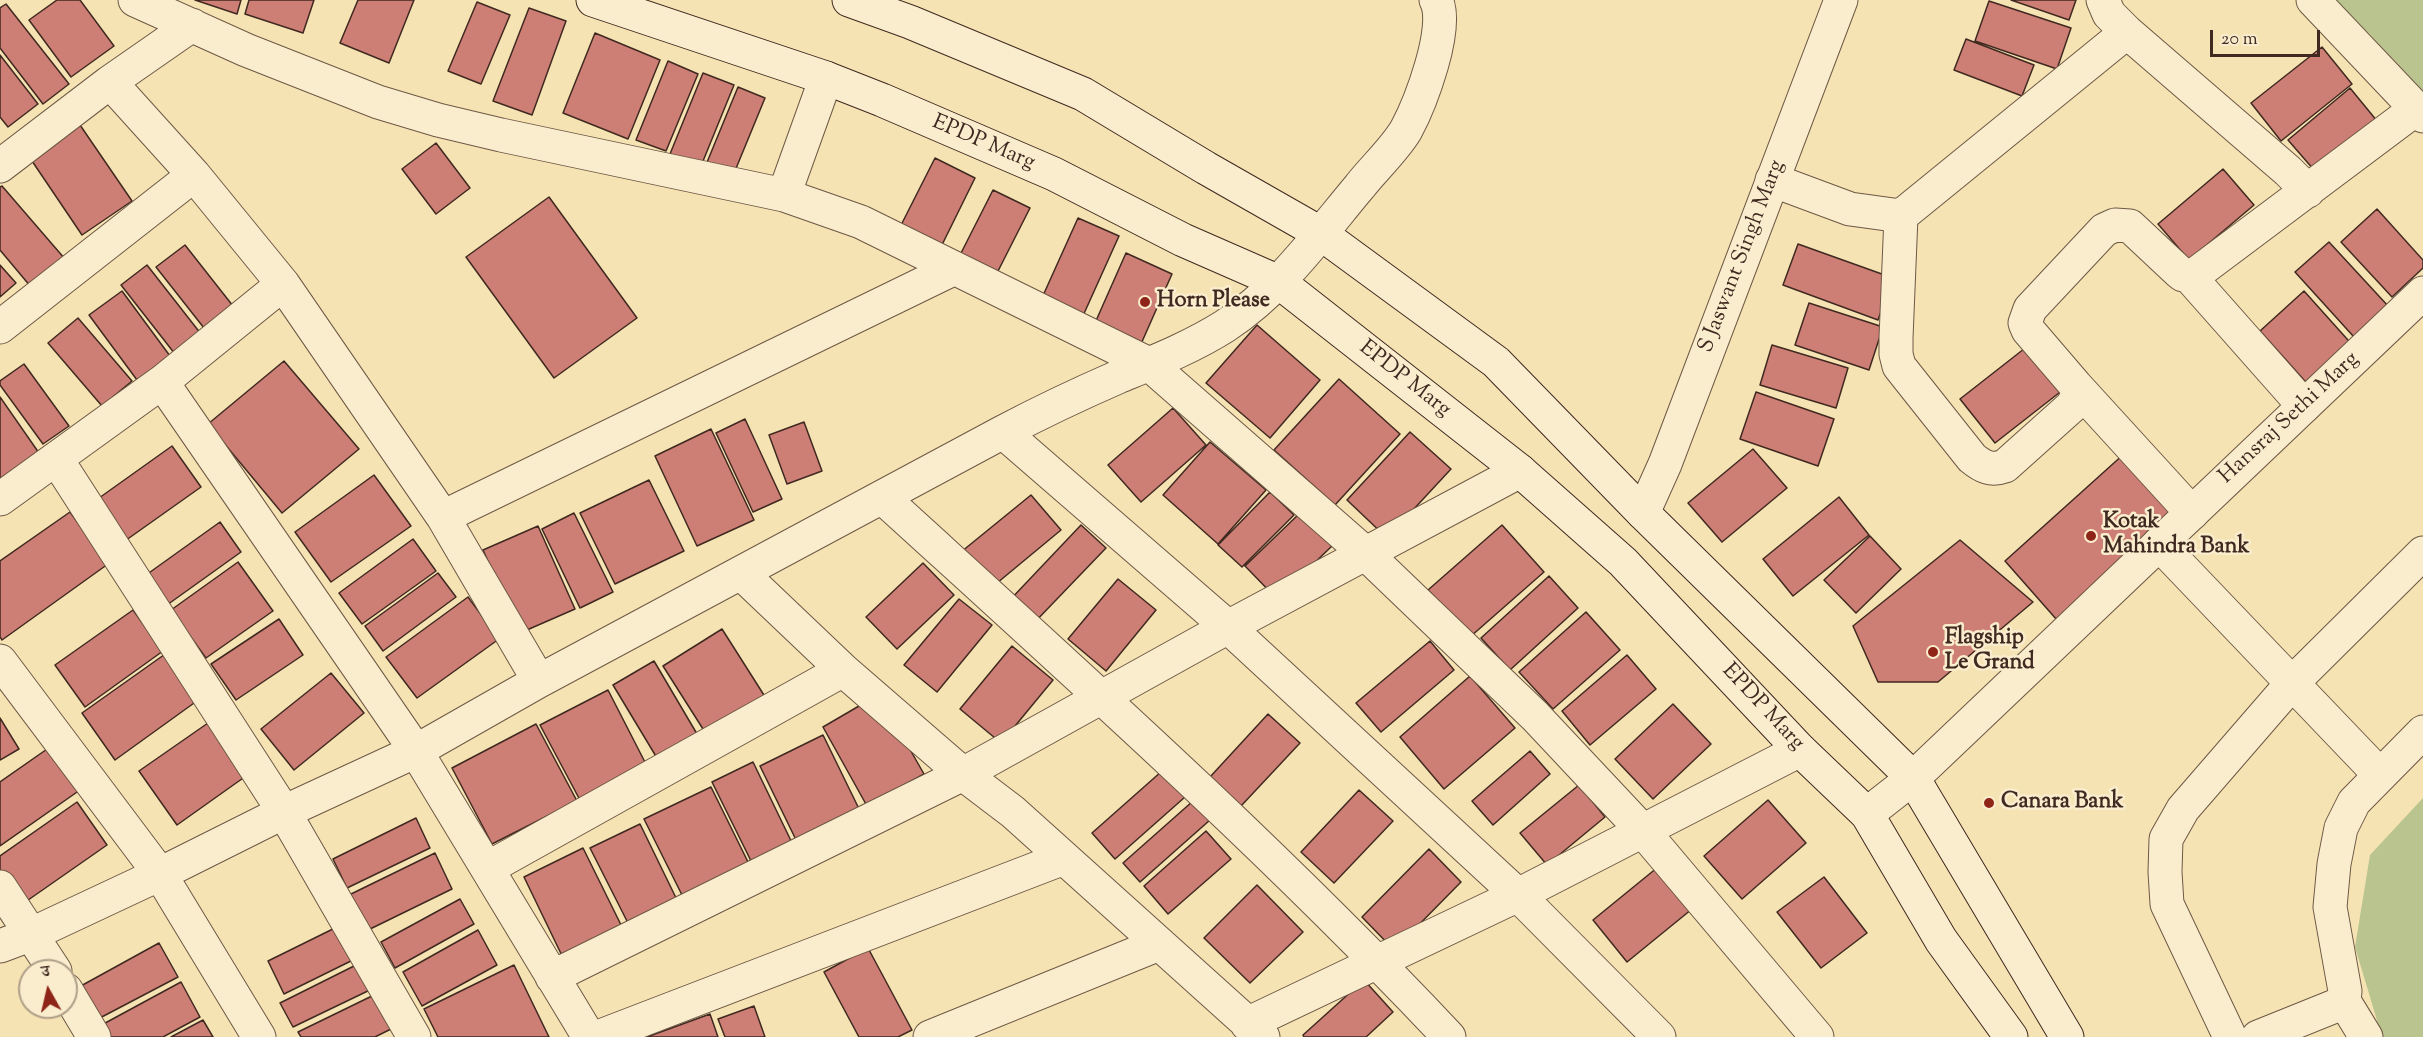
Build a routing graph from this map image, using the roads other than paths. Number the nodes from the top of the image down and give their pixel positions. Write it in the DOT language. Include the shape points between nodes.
graph roads {
  1 [pos="135,0"];
  2 [pos="593,0"];
  3 [pos="849,0"];
  4 [pos="1436,0"];
  5 [pos="1841,0"];
  6 [pos="2103,0"];
  7 [pos="2313,0"];
  8 [pos="192,26"];
  9 [pos="2127,32"];
  10 [pos="826,78"];
  11 [pos="111,82"];
  12 [pos="2420,112"];
  13 [pos="0,166"];
  14 [pos="194,175"];
  15 [pos="1772,180"];
  16 [pos="2308,191"];
  17 [pos="784,195"];
  18 [pos="1901,216"];
  19 [pos="1320,233"];
  20 [pos="953,269"];
  21 [pos="2189,276"];
  22 [pos="1279,282"];
  23 [pos="283,284"];
  24 [pos="2423,293"];
  25 [pos="0,327"];
  26 [pos="1149,364"];
  27 [pos="162,382"];
  28 [pos="2076,386"];
  29 [pos="2304,406"];
  30 [pos="1003,432"];
  31 [pos="57,460"];
  32 [pos="1520,471"];
  33 [pos="882,497"];
  34 [pos="0,499"];
  35 [pos="1642,513"];
  36 [pos="2192,513"];
  37 [pos="443,517"];
  38 [pos="2158,544"];
  39 [pos="1365,553"];
  40 [pos="2423,553"];
  41 [pos="741,573"];
  42 [pos="1228,627"];
  43 [pos="0,661"];
  44 [pos="843,670"];
  45 [pos="539,681"];
  46 [pos="2293,682"];
  47 [pos="1102,697"];
  48 [pos="2423,732"];
  49 [pos="1800,750"];
  50 [pos="416,751"];
  51 [pos="963,774"];
  52 [pos="2379,775"];
  53 [pos="1913,778"];
  54 [pos="284,812"];
  55 [pos="1867,814"];
  56 [pos="1643,831"];
  57 [pos="1064,858"];
  58 [pos="488,868"];
  59 [pos="160,874"];
  60 [pos="0,887"];
  61 [pos="1518,895"];
  62 [pos="32,934"];
  63 [pos="1160,944"];
  64 [pos="0,946"];
  65 [pos="48,959"];
  66 [pos="1379,963"];
  67 [pos="552,977"];
  68 [pos="2344,1001"];
  69 [pos="78,1010"];
  70 [pos="1255,1030"];
  71 [pos="94,1037"];
  72 [pos="259,1037"];
  73 [pos="414,1037"];
  74 [pos="589,1037"];
  75 [pos="598,1037"];
  76 [pos="930,1037"];
  77 [pos="1449,1037"];
  78 [pos="1659,1037"];
  79 [pos="1817,1037"];
  80 [pos="2011,1037"];
  81 [pos="2067,1037"];
  82 [pos="2230,1037"];
  83 [pos="2258,1037"];
  84 [pos="2366,1037"];
  1 -- 8 [label="street"];
  2 -- 10 [label="street, EPDP Marg"];
  3 -- 19 [label="street" via="1083,94"];
  4 -- 19 [label="street" via="1439,35 1405,132"];
  5 -- 15 [label="street, S Jaswant Singh Marg"];
  6 -- 9 [label="street" via="2109,14"];
  7 -- 12 [label="street"];
  8 -- 11 [label="street"];
  8 -- 17 [label="street" via="378,102 438,120"];
  9 -- 16 [label="street"];
  9 -- 18 [label="street"];
  10 -- 17 [label="street"];
  10 -- 22 [label="street, EPDP Marg" via="1054,174 1183,240"];
  11 -- 13 [label="street"];
  11 -- 14 [label="street"];
  12 -- 16 [label="street"];
  14 -- 23 [label="street"];
  14 -- 25 [label="street"];
  15 -- 18 [label="street" via="1850,209"];
  15 -- 35 [label="street, S Jaswant Singh Marg" via="1665,464"];
  16 -- 21 [label="street"];
  17 -- 20 [label="street" via="861,222"];
  18 -- 28 [label="street" via="1896,338 1899,366 1972,458 1994,470 2005,466 2072,406"];
  19 -- 22 [label="street"];
  19 -- 35 [label="street" via="1496,362"];
  20 -- 26 [label="street"];
  20 -- 37 [label="street"];
  21 -- 28 [label="street" via="2178,271 2130,226 2115,225 2104,230 2026,315 2028,330"];
  21 -- 29 [label="street"];
  22 -- 26 [label="street" via="1223,327"];
  22 -- 32 [label="street, EPDP Marg"];
  23 -- 27 [label="street"];
  23 -- 37 [label="street"];
  24 -- 29 [label="street, Hansraj Sethi Marg"];
  26 -- 30 [label="street"];
  26 -- 39 [label="street"];
  27 -- 31 [label="street"];
  27 -- 50 [label="street"];
  28 -- 36 [label="street"];
  29 -- 36 [label="street, Hansraj Sethi Marg"];
  30 -- 33 [label="street"];
  30 -- 42 [label="street"];
  31 -- 34 [label="street"];
  31 -- 54 [label="street"];
  32 -- 39 [label="street"];
  32 -- 49 [label="street, EPDP Marg" via="1623,562"];
  33 -- 41 [label="street"];
  33 -- 47 [label="street"];
  35 -- 53 [label="street"];
  36 -- 38 [label="street, Hansraj Sethi Marg"];
  37 -- 45 [label="street"];
  38 -- 46 [label="street"];
  38 -- 53 [label="street, Hansraj Sethi Marg"];
  39 -- 42 [label="street"];
  39 -- 56 [label="street" via="1535,716"];
  40 -- 46 [label="street"];
  41 -- 44 [label="street"];
  41 -- 45 [label="street"];
  42 -- 47 [label="street"];
  42 -- 61 [label="street"];
  43 -- 59 [label="street"];
  44 -- 51 [label="street"];
  44 -- 58 [label="street"];
  45 -- 50 [label="street"];
  46 -- 52 [label="street"];
  46 -- 82 [label="street" via="2183,809 2166,839 2167,904"];
  47 -- 51 [label="street"];
  47 -- 66 [label="street"];
  48 -- 52 [label="street"];
  49 -- 55 [label="street, EPDP Marg"];
  49 -- 56 [label="street"];
  50 -- 54 [label="street"];
  50 -- 58 [label="street"];
  51 -- 57 [label="street"];
  51 -- 67 [label="street"];
  52 -- 68 [label="street" via="2354,802 2341,828 2334,864 2330,907"];
  53 -- 55 [label="street, Hansraj Sethi Marg"];
  53 -- 81 [label="street"];
  54 -- 59 [label="street"];
  54 -- 73 [label="street"];
  55 -- 80 [label="street, EPDP Marg" via="1941,940"];
  56 -- 61 [label="street"];
  56 -- 79 [label="street"];
  57 -- 63 [label="street"];
  57 -- 75 [label="street"];
  58 -- 67 [label="street"];
  59 -- 62 [label="street"];
  59 -- 72 [label="street"];
  60 -- 62 [label="street"];
  61 -- 66 [label="street"];
  61 -- 78 [label="street"];
  62 -- 64 [label="street"];
  62 -- 65 [label="street"];
  63 -- 70 [label="street"];
  63 -- 76 [label="street"];
  66 -- 70 [label="street"];
  66 -- 77 [label="street"];
  67 -- 74 [label="street"];
  68 -- 83 [label="street"];
  68 -- 84 [label="street"];
  69 -- 71 [label="street"];
}
